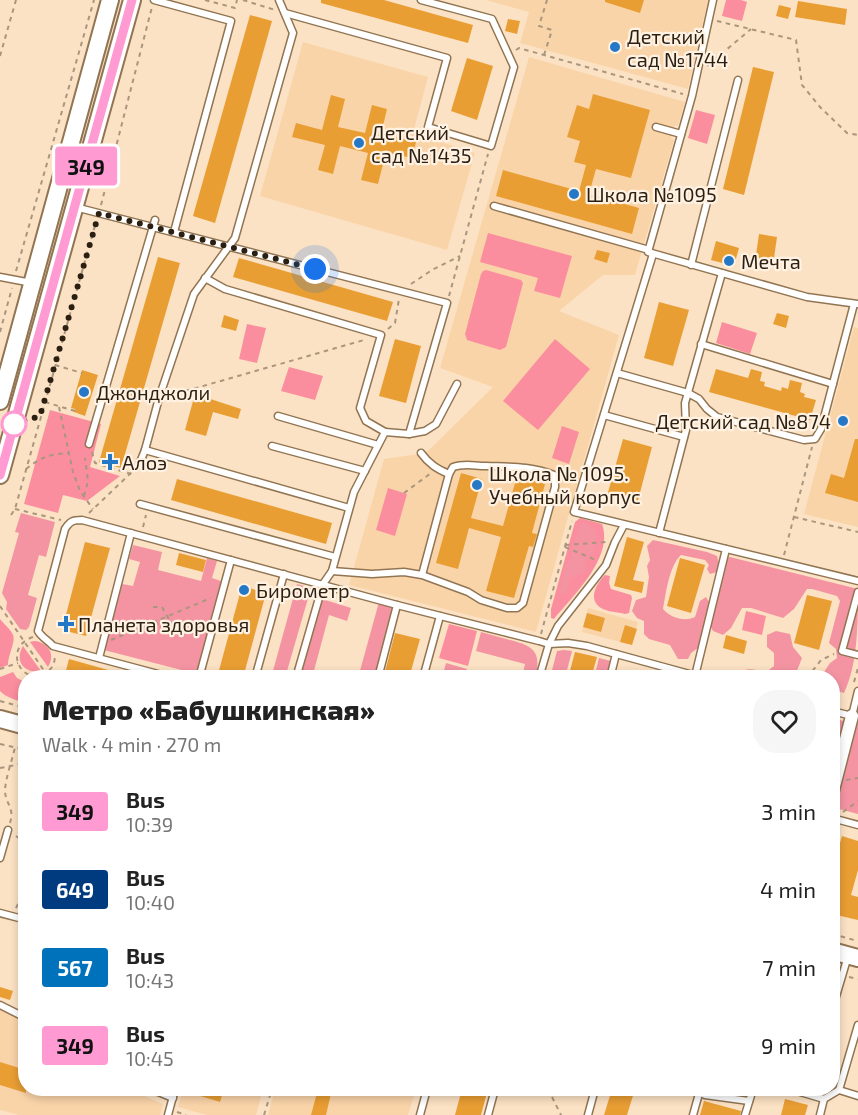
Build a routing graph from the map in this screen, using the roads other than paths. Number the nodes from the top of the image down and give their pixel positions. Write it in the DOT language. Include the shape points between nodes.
graph roads {
  1 [pos="110,0"];
  2 [pos="132,0"];
  3 [pos="154,0"];
  4 [pos="279,0"];
  5 [pos="422,0"];
  6 [pos="713,0"];
  7 [pos="285,13"];
  8 [pos="738,80"];
  9 [pos="656,128"];
  10 [pos="681,134"];
  11 [pos="494,206"];
  12 [pos="74,207"];
  13 [pos="154,224"];
  14 [pos="174,232"];
  15 [pos="229,247"];
  16 [pos="651,252"];
  17 [pos="691,265"];
  18 [pos="722,273"];
  19 [pos="0,277"];
  20 [pos="206,278"];
  21 [pos="33,283"];
  22 [pos="856,304"];
  23 [pos="701,344"];
  24 [pos="617,373"];
  25 [pos="457,384"];
  26 [pos="833,384"];
  27 [pos="688,393"];
  28 [pos="0,401"];
  29 [pos="604,415"];
  30 [pos="278,416"];
  31 [pos="385,432"];
  32 [pos="409,435"];
  33 [pos="684,437"];
  34 [pos="89,444"];
  35 [pos="378,445"];
  36 [pos="272,446"];
  37 [pos="145,450"];
  38 [pos="421,453"];
  39 [pos="139,465"];
  40 [pos="364,471"];
  41 [pos="449,474"];
  42 [pos="0,475"];
  43 [pos="140,504"];
  44 [pos="349,508"];
  45 [pos="624,525"];
  46 [pos="131,533"];
  47 [pos="659,533"];
  48 [pos="726,549"];
  49 [pos="335,557"];
  50 [pos="231,560"];
  51 [pos="332,571"];
  52 [pos="284,574"];
  53 [pos="422,575"];
  54 [pos="858,581"];
  55 [pos="323,584"];
  56 [pos="858,592"];
  57 [pos="397,605"];
  58 [pos="440,616"];
  59 [pos="549,644"];
  60 [pos="616,654"];
  61 [pos="858,655"];
  62 [pos="99,658"];
  63 [pos="143,670"];
  64 [pos="201,670"];
  65 [pos="257,670"];
  66 [pos="298,670"];
  67 [pos="380,670"];
  68 [pos="425,670"];
  69 [pos="541,670"];
  70 [pos="612,670"];
  71 [pos="673,670"];
  72 [pos="696,670"];
  73 [pos="858,691"];
  74 [pos="855,709"];
  75 [pos="840,710"];
  76 [pos="2,720"];
  77 [pos="18,724"];
  78 [pos="840,764"];
  79 [pos="840,820"];
  80 [pos="858,825"];
  81 [pos="8,830"];
  82 [pos="0,858"];
  83 [pos="0,913"];
  84 [pos="16,917"];
  85 [pos="846,955"];
  86 [pos="840,979"];
  87 [pos="0,1005"];
  88 [pos="18,1014"];
  89 [pos="858,1025"];
  90 [pos="840,1087"];
  91 [pos="840,1090"];
  92 [pos="168,1096"];
  93 [pos="425,1096"];
  94 [pos="493,1096"];
  95 [pos="593,1096"];
  96 [pos="699,1096"];
  97 [pos="712,1096"];
  98 [pos="751,1096"];
  99 [pos="814,1096"];
  100 [pos="829,1096"];
  101 [pos="858,1096"];
  102 [pos="173,1098"];
  103 [pos="824,1099"];
  104 [pos="749,1101"];
  105 [pos="168,1115"];
  106 [pos="420,1115"];
  107 [pos="488,1115"];
  108 [pos="588,1115"];
  109 [pos="693,1115"];
  110 [pos="745,1115"];
  111 [pos="820,1115"];
  1 -- 21 [label="main road"];
  2 -- 12 [label="main road"];
  3 -- 14 [label="lane" via="231,21"];
  4 -- 7 [label="lane"];
  5 -- 7 [label="lane" via="492,19 514,67 491,146 428,127 447,58"];
  6 -- 10 [label="lane"];
  7 -- 15 [label="lane" via="293,33 235,238"];
  8 -- 17 [label="lane"];
  9 -- 10 [label="lane"];
  10 -- 16 [label="lane"];
  11 -- 16 [label="lane"];
  12 -- 13 [label="lane"];
  12 -- 42 [label="main road"];
  13 -- 14 [label="lane"];
  13 -- 34 [label="lane"];
  14 -- 15 [label="lane"];
  15 -- 20 [label="lane"];
  15 -- 32 [label="lane" via="447,303"];
  16 -- 17 [label="lane"];
  16 -- 24 [label="lane"];
  17 -- 18 [label="lane"];
  18 -- 22 [label="lane" via="807,297"];
  18 -- 23 [label="lane"];
  19 -- 21 [label="lane"];
  20 -- 31 [label="lane" via="225,289 381,335 360,408 366,421"];
  20 -- 37 [label="lane" via="194,294"];
  21 -- 28 [label="main road"];
  22 -- 26 [label="lane"];
  23 -- 26 [label="lane"];
  23 -- 27 [label="lane"];
  24 -- 27 [label="lane"];
  24 -- 29 [label="lane"];
  25 -- 32 [label="lane" via="436,424"];
  26 -- 27 [label="lane" via="821,429 814,439 804,440 717,417"];
  27 -- 33 [label="lane"];
  29 -- 33 [label="lane"];
  29 -- 45 [label="lane" via="574,512"];
  30 -- 35 [label="lane"];
  31 -- 32 [label="lane"];
  31 -- 35 [label="lane"];
  33 -- 47 [label="lane"];
  35 -- 40 [label="lane"];
  36 -- 40 [label="lane"];
  37 -- 39 [label="lane"];
  37 -- 44 [label="lane"];
  38 -- 41 [label="lane" via="427,462"];
  40 -- 44 [label="lane"];
  41 -- 53 [label="lane"];
  41 -- 53 [label="lane" via="453,467 462,464 515,466 555,472 555,487 523,603 517,608 481,600"];
  43 -- 49 [label="lane"];
  44 -- 49 [label="lane"];
  45 -- 47 [label="lane"];
  45 -- 59 [label="lane" via="606,565 558,626"];
  46 -- 50 [label="lane"];
  46 -- 62 [label="lane"];
  46 -- 62 [label="lane" via="82,520 69,522 38,631 53,646"];
  47 -- 48 [label="lane"];
  48 -- 54 [label="lane"];
  48 -- 72 [label="lane"];
  49 -- 51 [label="lane"];
  50 -- 52 [label="lane"];
  50 -- 64 [label="lane"];
  51 -- 53 [label="lane"];
  51 -- 55 [label="lane"];
  52 -- 55 [label="lane"];
  52 -- 65 [label="lane"];
  55 -- 57 [label="lane"];
  55 -- 66 [label="lane"];
  56 -- 61 [label="lane" via="842,651"];
  57 -- 58 [label="lane"];
  57 -- 67 [label="lane"];
  58 -- 59 [label="lane"];
  58 -- 68 [label="lane"];
  59 -- 60 [label="lane" via="568,643"];
  59 -- 69 [label="lane"];
  60 -- 70 [label="lane"];
  60 -- 71 [label="lane"];
  62 -- 63 [label="lane"];
  73 -- 74 [label="lane"];
  74 -- 75 [label="lane"];
  74 -- 78 [label="street"];
  76 -- 77 [label="main road"];
  79 -- 80 [label="lane"];
  81 -- 82 [label="lane"];
  83 -- 84 [label="lane"];
  85 -- 86 [label="lane"];
  87 -- 88 [label="lane"];
  89 -- 90 [label="lane"];
  91 -- 101 [label="lane"];
  92 -- 102 [label="lane"];
  93 -- 106 [label="lane"];
  94 -- 107 [label="lane"];
  95 -- 108 [label="lane"];
  96 -- 109 [label="lane"];
  97 -- 104 [label="lane"];
  98 -- 104 [label="lane"];
  99 -- 103 [label="lane"];
  100 -- 103 [label="lane"];
  102 -- 105 [label="lane"];
  103 -- 111 [label="lane"];
  104 -- 110 [label="lane"];
}
